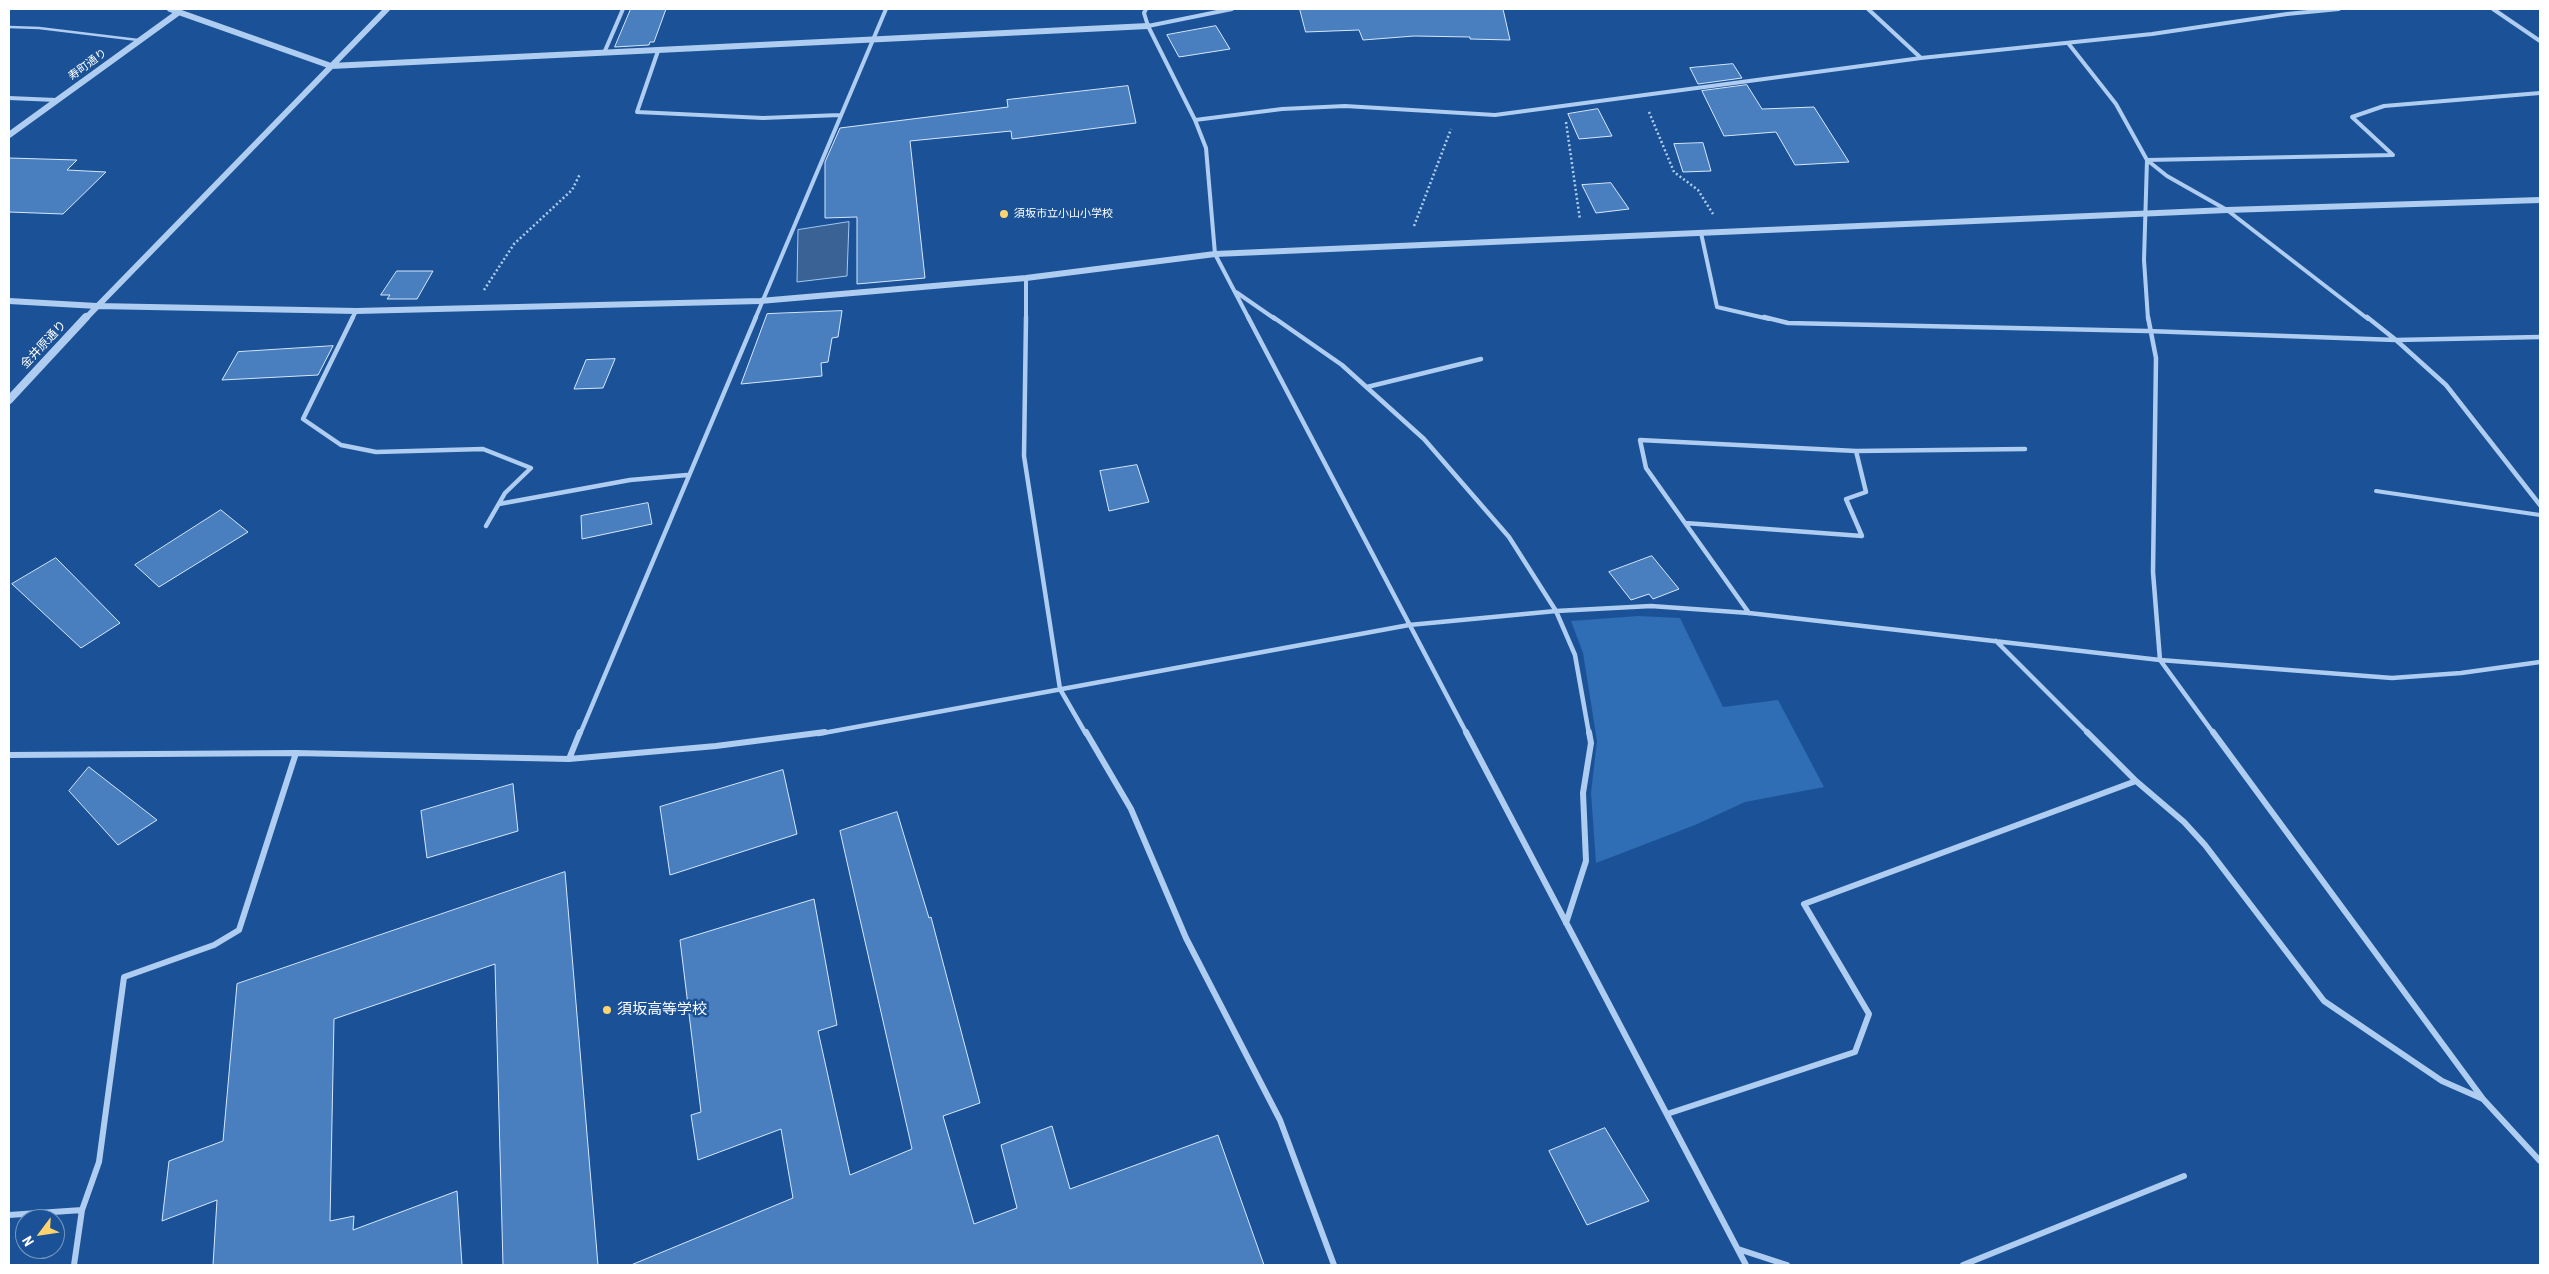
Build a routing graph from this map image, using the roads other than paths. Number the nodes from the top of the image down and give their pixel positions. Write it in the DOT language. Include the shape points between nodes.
graph roads {
  1 [pos="170,9"];
  2 [pos="387,9"];
  3 [pos="623,9"];
  4 [pos="886,9"];
  5 [pos="1146,9"];
  6 [pos="1232,9"];
  7 [pos="1868,9"];
  8 [pos="2279,9"];
  9 [pos="2339,9"];
  10 [pos="2492,9"];
  11 [pos="179,12"];
  12 [pos="2287,14"];
  13 [pos="1148,26"];
  14 [pos="9,27"];
  15 [pos="872,39"];
  16 [pos="139,40"];
  17 [pos="2540,41"];
  18 [pos="2068,43"];
  19 [pos="658,50"];
  20 [pos="604,53"];
  21 [pos="1921,58"];
  22 [pos="331,66"];
  23 [pos="2540,93"];
  24 [pos="9,98"];
  25 [pos="56,100"];
  26 [pos="840,116"];
  27 [pos="1195,120"];
  28 [pos="9,135"];
  29 [pos="2147,160"];
  30 [pos="2540,200"];
  31 [pos="2227,210"];
  32 [pos="2144,214"];
  33 [pos="1702,233"];
  34 [pos="1216,254"];
  35 [pos="1026,278"];
  36 [pos="1235,292"];
  37 [pos="9,301"];
  38 [pos="760,301"];
  39 [pos="96,306"];
  40 [pos="356,311"];
  41 [pos="2148,331"];
  42 [pos="2540,337"];
  43 [pos="2396,340"];
  44 [pos="1481,359"];
  45 [pos="1366,387"];
  46 [pos="9,400"];
  47 [pos="2025,449"];
  48 [pos="1856,451"];
  49 [pos="687,475"];
  50 [pos="2376,491"];
  51 [pos="499,504"];
  52 [pos="2540,506"];
  53 [pos="2540,515"];
  54 [pos="1685,523"];
  55 [pos="486,526"];
  56 [pos="1556,611"];
  57 [pos="1750,613"];
  58 [pos="1409,624"];
  59 [pos="1996,641"];
  60 [pos="2160,660"];
  61 [pos="2540,662"];
  62 [pos="1060,689"];
  63 [pos="296,753"];
  64 [pos="9,755"];
  65 [pos="568,759"];
  66 [pos="2136,781"];
  67 [pos="1566,923"];
  68 [pos="2483,1099"];
  69 [pos="1667,1114"];
  70 [pos="2540,1161"];
  71 [pos="2184,1176"];
  72 [pos="82,1210"];
  73 [pos="9,1215"];
  74 [pos="1737,1249"];
  75 [pos="74,1265"];
  76 [pos="1334,1265"];
  77 [pos="1746,1265"];
  78 [pos="1787,1265"];
  79 [pos="1963,1265"];
  1 -- 11 [label="street"];
  2 -- 22 [label="street, 金井原通り"];
  3 -- 20 [label="street"];
  4 -- 15 [label="street"];
  5 -- 13 [label="street"];
  6 -- 13 [label="street"];
  7 -- 21 [label="street"];
  8 -- 12 [label="street"];
  9 -- 12 [label="street"];
  10 -- 17 [label="street"];
  11 -- 16 [label="street, 寿町通り"];
  11 -- 22 [label="street"];
  12 -- 18 [label="street"];
  13 -- 15 [label="street"];
  13 -- 27 [label="street"];
  14 -- 16 [label="lane"];
  15 -- 19 [label="street"];
  15 -- 26 [label="street"];
  16 -- 25 [label="street, 寿町通り"];
  18 -- 21 [label="street"];
  18 -- 29 [label="street" via="2116,104"];
  19 -- 20 [label="street"];
  19 -- 26 [label="street" via="637,112 763,118"];
  20 -- 22 [label="street"];
  21 -- 27 [label="street" via="1495,115 1345,106 1282,109"];
  22 -- 39 [label="street, 金井原通り"];
  23 -- 29 [label="street" via="2384,106 2352,117 2392,155"];
  24 -- 25 [label="street"];
  25 -- 28 [label="street, 寿町通り"];
  26 -- 38 [label="street"];
  27 -- 34 [label="street" via="1206,148"];
  29 -- 31 [label="street" via="2167,176"];
  29 -- 32 [label="street"];
  30 -- 31 [label="street"];
  31 -- 32 [label="street"];
  31 -- 43 [label="street"];
  32 -- 33 [label="street"];
  32 -- 41 [label="street"];
  33 -- 34 [label="street"];
  33 -- 41 [label="street" via="1717,307 1788,324"];
  34 -- 35 [label="street"];
  34 -- 36 [label="street"];
  35 -- 38 [label="street"];
  35 -- 62 [label="street" via="1024,456"];
  36 -- 45 [label="street" via="1342,365"];
  36 -- 58 [label="street"];
  37 -- 39 [label="street"];
  38 -- 40 [label="street"];
  38 -- 49 [label="street"];
  39 -- 40 [label="street"];
  39 -- 46 [label="street, 金井原通り"];
  40 -- 51 [label="street" via="303,419 341,445 376,452 483,449 532,468 505,493"];
  41 -- 43 [label="street"];
  41 -- 60 [label="street" via="2156,358 2153,572"];
  42 -- 43 [label="street"];
  43 -- 52 [label="street" via="2446,385"];
  44 -- 45 [label="street"];
  45 -- 56 [label="street" via="1424,439 1509,538"];
  47 -- 48 [label="street"];
  48 -- 54 [label="street" via="1866,492 1846,499 1862,536"];
  48 -- 54 [label="street" via="1640,440 1646,468"];
  49 -- 51 [label="street" via="630,480"];
  49 -- 65 [label="street"];
  50 -- 53 [label="lane"];
  51 -- 55 [label="street"];
  54 -- 57 [label="street"];
  56 -- 57 [label="street" via="1650,606"];
  56 -- 58 [label="street"];
  56 -- 67 [label="street" via="1575,655 1591,744 1583,793 1586,861"];
  57 -- 59 [label="street"];
  58 -- 62 [label="street"];
  58 -- 67 [label="street"];
  59 -- 60 [label="street"];
  59 -- 66 [label="street"];
  60 -- 61 [label="street" via="2392,678"];
  60 -- 68 [label="street"];
  62 -- 65 [label="street" via="816,734"];
  62 -- 76 [label="street" via="1131,810 1186,938 1280,1120"];
  63 -- 64 [label="street"];
  63 -- 65 [label="street"];
  63 -- 72 [label="street" via="239,930 214,945 124,977 99,1162"];
  66 -- 68 [label="street" via="2184,822 2204,845 2324,1001 2442,1081"];
  66 -- 69 [label="street" via="1804,904 1869,1014 1855,1052"];
  67 -- 69 [label="street"];
  68 -- 70 [label="street"];
  69 -- 74 [label="street"];
  71 -- 79 [label="street"];
  72 -- 73 [label="street"];
  72 -- 75 [label="street"];
  74 -- 77 [label="street"];
  74 -- 78 [label="street"];
}
